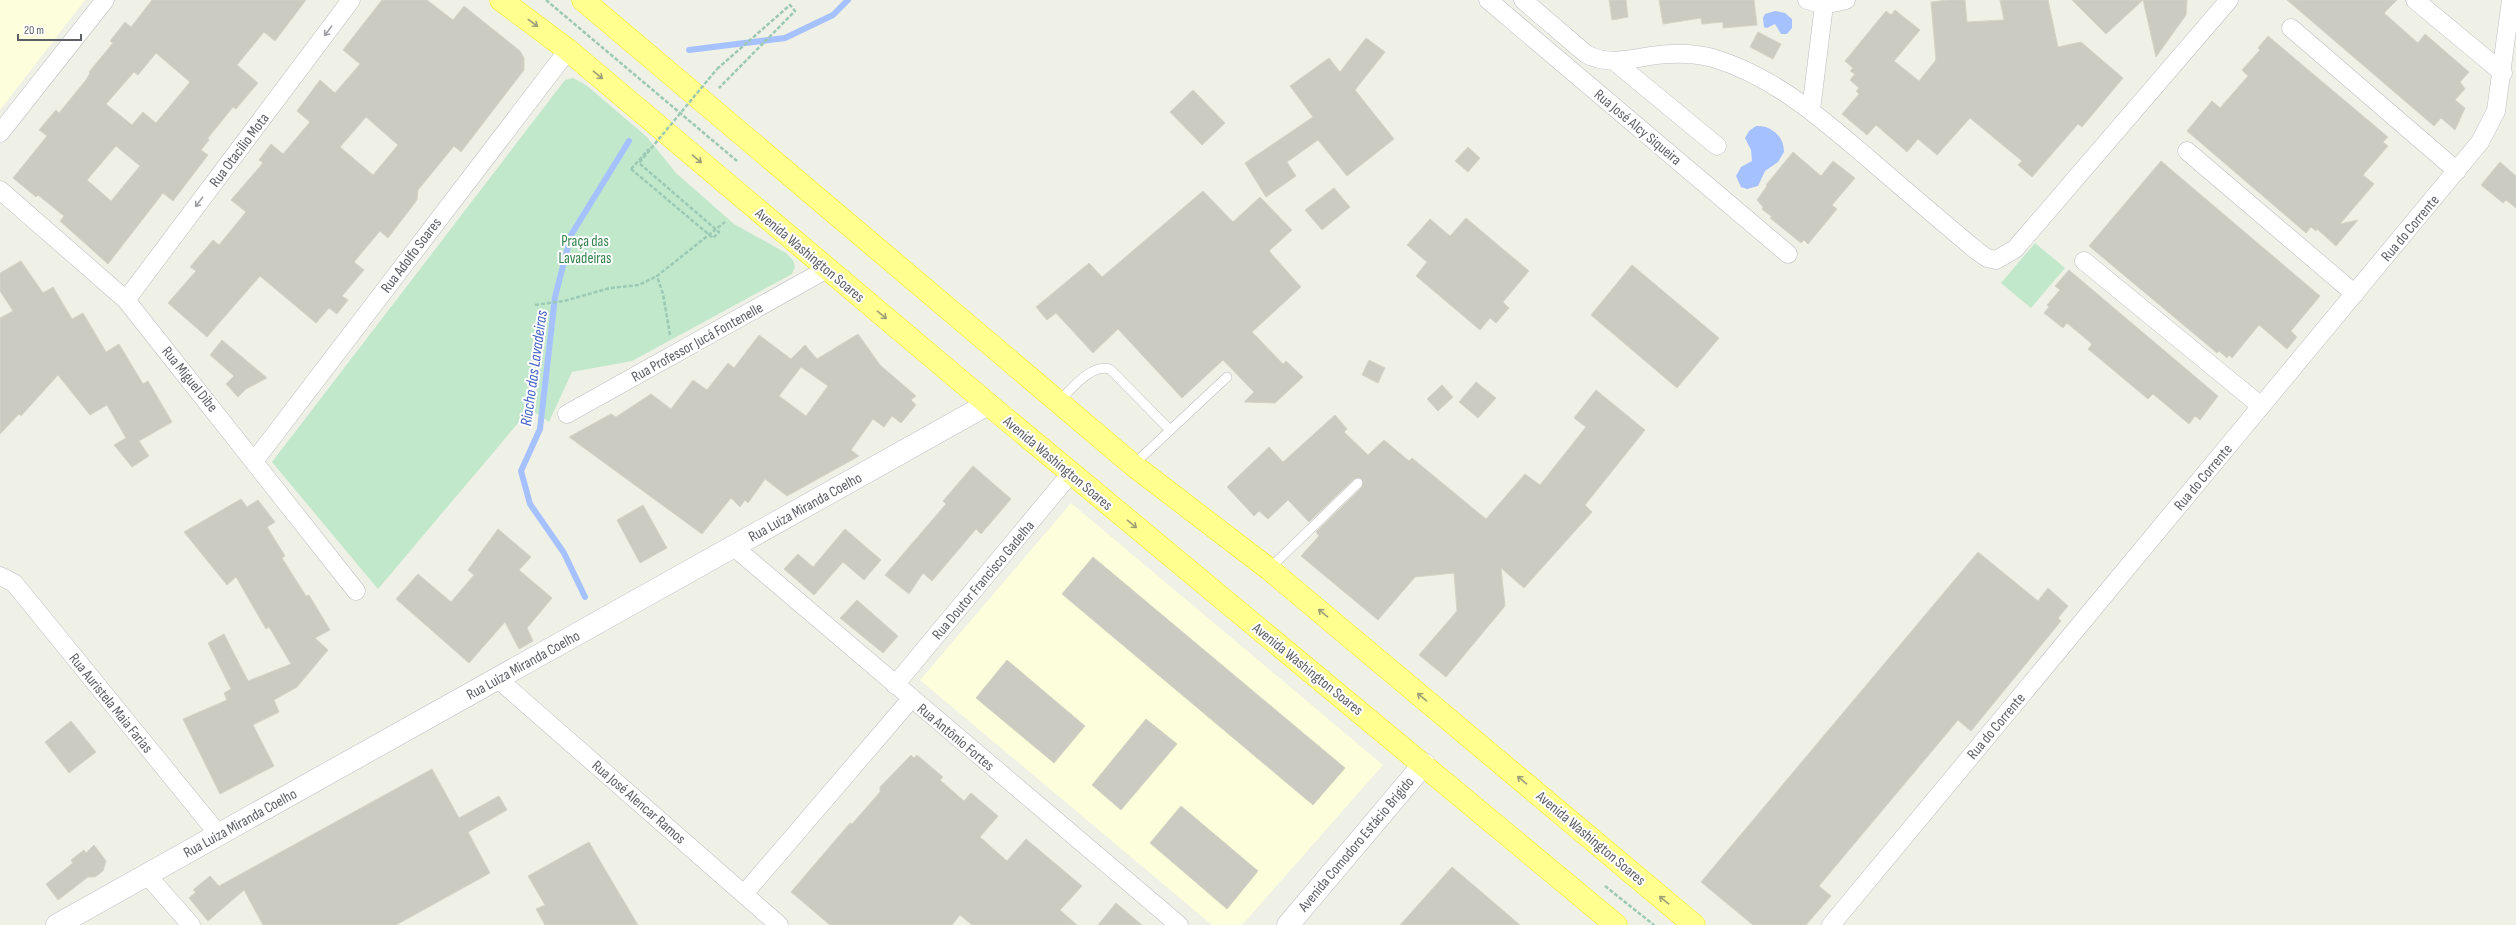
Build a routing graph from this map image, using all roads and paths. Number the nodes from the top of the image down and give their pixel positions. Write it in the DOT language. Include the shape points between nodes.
graph roads {
  1 [pos="106,0"];
  2 [pos="351,0"];
  3 [pos="501,0"];
  4 [pos="583,0"];
  5 [pos="1488,0"];
  6 [pos="1523,0"];
  7 [pos="1807,0"];
  8 [pos="1846,0"];
  9 [pos="2229,0"];
  10 [pos="2414,0"];
  11 [pos="2511,0"];
  12 [pos="1824,5"];
  13 [pos="2291,28"];
  14 [pos="568,50"];
  15 [pos="1614,61"];
  16 [pos="2503,73"];
  17 [pos="705,103"];
  18 [pos="1811,110"];
  19 [pos="0,133"];
  20 [pos="1717,146"];
  21 [pos="649,148"];
  22 [pos="2187,151"];
  23 [pos="2457,171"];
  24 [pos="0,190"];
  25 [pos="725,222"];
  26 [pos="1788,254"];
  27 [pos="2084,261"];
  28 [pos="827,270"];
  29 [pos="657,276"];
  30 [pos="2355,294"];
  31 [pos="126,300"];
  32 [pos="535,305"];
  33 [pos="670,336"];
  34 [pos="1227,378"];
  35 [pos="1058,402"];
  36 [pos="988,404"];
  37 [pos="2261,406"];
  38 [pos="567,414"];
  39 [pos="1170,430"];
  40 [pos="254,460"];
  41 [pos="1133,465"];
  42 [pos="1071,473"];
  43 [pos="1358,483"];
  44 [pos="734,547"];
  45 [pos="1269,569"];
  46 [pos="0,576"];
  47 [pos="356,591"];
  48 [pos="498,679"];
  49 [pos="895,685"];
  50 [pos="911,699"];
  51 [pos="1424,764"];
  52 [pos="219,835"];
  53 [pos="147,875"];
  54 [pos="744,894"];
  55 [pos="57,925"];
  56 [pos="191,925"];
  57 [pos="780,925"];
  58 [pos="1179,925"];
  59 [pos="1288,925"];
  60 [pos="1616,925"];
  61 [pos="1694,925"];
  62 [pos="1831,925"];
  1 -- 19 [label="street"];
  2 -- 31 [label="street, Rua Otacílio Mota, one-way"];
  3 -- 14 [label="highway, Avenida Washington Soares, one-way"];
  4 -- 17 [label="highway, Avenida Washington Soares"];
  5 -- 26 [label="street, Rua José Alcy Siqueira"];
  6 -- 15 [label="street" via="1586,54 1597,60"];
  7 -- 12 [label="street"];
  8 -- 12 [label="street"];
  9 -- 18 [label="street" via="2016,249 1996,260 1987,258 1977,251"];
  10 -- 16 [label="street"];
  11 -- 16 [label="street, Rua do Corrente"];
  12 -- 18 [label="street"];
  13 -- 23 [label="street"];
  14 -- 28 [label="highway, Avenida Washington Soares, one-way"];
  14 -- 40 [label="street, Rua Adolfo Soares"];
  15 -- 18 [label="street" via="1671,54 1707,56 1746,70 1772,83"];
  15 -- 20 [label="street"];
  16 -- 23 [label="street, Rua do Corrente" via="2496,111 2489,127"];
  17 -- 21 [label="path, bridge" via="795,11 790,5 717,69 639,162 719,232 713,238 631,169"];
  17 -- 35 [label="highway, Avenida Washington Soares"];
  22 -- 30 [label="street"];
  23 -- 30 [label="street, Rua do Corrente"];
  24 -- 31 [label="street, Rua Miguel Dibe"];
  25 -- 29 [label="path"];
  27 -- 37 [label="street"];
  28 -- 36 [label="highway, Avenida Washington Soares, one-way"];
  28 -- 38 [label="street, Rua Professor Jucá Fontenelle"];
  29 -- 32 [label="path" via="639,285 610,288 564,302"];
  29 -- 33 [label="path" via="663,294"];
  30 -- 37 [label="street, Rua do Corrente"];
  31 -- 40 [label="street, Rua Miguel Dibe"];
  34 -- 39 [label="lane"];
  35 -- 39 [label="lane" via="1093,370 1102,367 1110,369"];
  35 -- 41 [label="highway, Avenida Washington Soares"];
  36 -- 42 [label="highway, Avenida Washington Soares"];
  36 -- 44 [label="street, Rua Luiza Miranda Coelho"];
  37 -- 62 [label="street, Rua do Corrente"];
  39 -- 41 [label="lane"];
  40 -- 47 [label="street, Rua Miguel Dibe"];
  41 -- 45 [label="highway, Avenida Washington Soares"];
  42 -- 49 [label="street, Rua Doutor Francisco Gadelha"];
  42 -- 51 [label="highway, Avenida Washington Soares, one-way"];
  43 -- 45 [label="lane"];
  44 -- 48 [label="street, Rua Luiza Miranda Coelho"];
  44 -- 49 [label="street, Rua Antônio Fortes"];
  61 -- 45 [label="highway, Avenida Washington Soares, one-way"];
  46 -- 52 [label="street, Rua Auristela Maia Farias" via="14,583"];
  48 -- 52 [label="street, Rua Luiza Miranda Coelho"];
  48 -- 54 [label="street, Rua José Alencar Ramos"];
  49 -- 50 [label="street, Rua Antônio Fortes"];
  50 -- 54 [label="street"];
  50 -- 58 [label="street, Rua Antônio Fortes"];
  51 -- 59 [label="street, Avenida Comodoro Estácio Brigido"];
  51 -- 60 [label="highway, Avenida Washington Soares"];
  52 -- 53 [label="street, Rua Luiza Miranda Coelho"];
  53 -- 55 [label="street, Rua Luiza Miranda Coelho"];
  53 -- 56 [label="street"];
  54 -- 57 [label="street, Rua José Alencar Ramos"];
}
